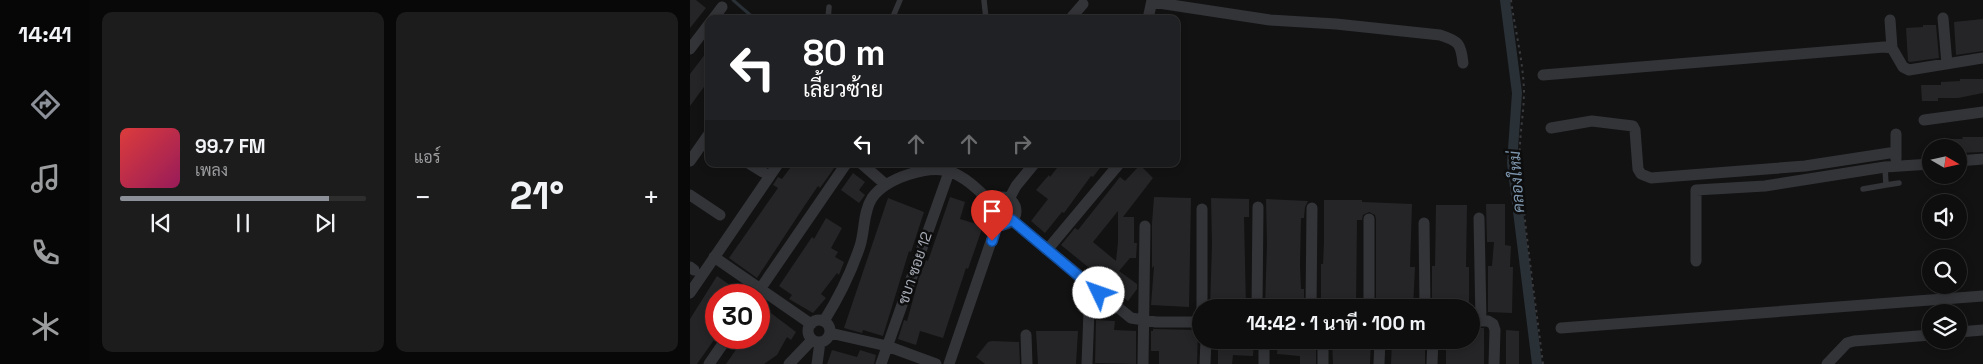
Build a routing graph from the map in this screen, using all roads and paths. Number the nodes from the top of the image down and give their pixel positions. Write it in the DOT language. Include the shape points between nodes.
graph roads {
  1 [pos="900,0"];
  2 [pos="984,0"];
  3 [pos="1511,0"];
  4 [pos="1152,1"];
  5 [pos="1083,4"];
  6 [pos="722,7"];
  7 [pos="829,7"];
  8 [pos="716,15"];
  9 [pos="828,15"];
  10 [pos="894,15"];
  11 [pos="986,15"];
  12 [pos="1073,15"];
  13 [pos="1149,15"];
  14 [pos="1942,18"];
  15 [pos="1890,20"];
  16 [pos="705,29"];
  17 [pos="1892,48"];
  18 [pos="690,49"];
  19 [pos="1983,58"];
  20 [pos="1463,63"];
  21 [pos="1947,64"];
  22 [pos="1543,75"];
  23 [pos="1983,112"];
  24 [pos="1924,120"];
  25 [pos="1551,128"];
  26 [pos="1896,134"];
  27 [pos="705,140"];
  28 [pos="1896,152"];
  29 [pos="1983,159"];
  30 [pos="690,161"];
  31 [pos="1968,161"];
  32 [pos="1922,165"];
  33 [pos="755,167"];
  34 [pos="776,167"];
  35 [pos="844,167"];
  36 [pos="865,167"];
  37 [pos="1032,167"];
  38 [pos="1116,167"];
  39 [pos="1891,167"];
  40 [pos="763,172"];
  41 [pos="949,172"];
  42 [pos="1899,183"];
  43 [pos="885,184"];
  44 [pos="1886,185"];
  45 [pos="1863,189"];
  46 [pos="690,195"];
  47 [pos="1009,199"];
  48 [pos="991,202"];
  49 [pos="1258,207"];
  50 [pos="1312,208"];
  51 [pos="1202,209"];
  52 [pos="720,215"];
  53 [pos="1479,218"];
  54 [pos="1369,219"];
  55 [pos="1012,220"];
  56 [pos="1424,223"];
  57 [pos="997,224"];
  58 [pos="1145,226"];
  59 [pos="1047,250"];
  60 [pos="714,257"];
  61 [pos="1696,261"];
  62 [pos="748,284"];
  63 [pos="764,284"];
  64 [pos="1090,284"];
  65 [pos="690,293"];
  66 [pos="1983,296"];
  67 [pos="770,299"];
  68 [pos="1202,299"];
  69 [pos="1257,299"];
  70 [pos="1311,299"];
  71 [pos="1369,299"];
  72 [pos="1425,299"];
  73 [pos="1477,299"];
  74 [pos="824,321"];
  75 [pos="1143,321"];
  76 [pos="1192,322"];
  77 [pos="1480,322"];
  78 [pos="811,324"];
  79 [pos="1561,328"];
  80 [pos="1983,330"];
  81 [pos="1967,331"];
  82 [pos="830,333"];
  83 [pos="1026,335"];
  84 [pos="1922,336"];
  85 [pos="816,341"];
  86 [pos="887,346"];
  87 [pos="719,349"];
  88 [pos="1206,349"];
  89 [pos="1264,349"];
  90 [pos="1323,349"];
  91 [pos="1380,349"];
  92 [pos="1432,349"];
  93 [pos="709,364"];
  94 [pos="789,364"];
  95 [pos="817,364"];
  96 [pos="881,364"];
  97 [pos="936,364"];
  98 [pos="949,364"];
  99 [pos="1027,364"];
  100 [pos="1088,364"];
  101 [pos="1143,364"];
  102 [pos="1205,364"];
  103 [pos="1264,364"];
  104 [pos="1323,364"];
  105 [pos="1379,364"];
  106 [pos="1432,364"];
  107 [pos="1494,364"];
  108 [pos="1543,364"];
  109 [pos="1827,364"];
  1 -- 10 [label="lane"];
  2 -- 11 [label="lane"];
  3 -- 108 [label="path" via="1523,70 1520,169"];
  4 -- 13 [label="street"];
  4 -- 20 [label="street" via="1270,20 1440,35 1454,39 1460,45"];
  5 -- 12 [label="street"];
  6 -- 8 [label="street"];
  7 -- 9 [label="lane"];
  14 -- 21 [label="street"];
  15 -- 17 [label="street"];
  16 -- 18 [label="street"];
  17 -- 21 [label="street" via="1903,67 1909,70"];
  17 -- 22 [label="street"];
  19 -- 21 [label="street"];
  23 -- 24 [label="street"];
  25 -- 28 [label="street" via="1592,121 1633,126 1638,168 1641,174 1651,178 1805,166"];
  26 -- 28 [label="street"];
  27 -- 30 [label="street"];
  28 -- 39 [label="street"];
  29 -- 31 [label="street"];
  32 -- 39 [label="street"];
  33 -- 40 [label="street"];
  34 -- 60 [label="street"];
  35 -- 63 [label="street"];
  36 -- 43 [label="street"];
  37 -- 47 [label="street"];
  38 -- 59 [label="street"];
  39 -- 44 [label="lane"];
  39 -- 61 [label="street" via="1766,186 1696,190"];
  41 -- 43 [label="street" via="930,170"];
  41 -- 48 [label="street" via="976,188"];
  41 -- 86 [label="street, ชบา ซอย 12"];
  42 -- 44 [label="lane"];
  43 -- 74 [label="street" via="870,203 846,283"];
  44 -- 45 [label="lane"];
  46 -- 52 [label="street"];
  47 -- 48 [label="street" via="996,198"];
  47 -- 55 [label="street" via="1016,209"];
  48 -- 57 [label="street" via="988,214"];
  49 -- 69 [label="street"];
  50 -- 70 [label="street"];
  51 -- 68 [label="street"];
  53 -- 73 [label="street"];
  54 -- 71 [label="street"];
  55 -- 57 [label="street"];
  55 -- 59 [label="street"];
  56 -- 72 [label="street"];
  57 -- 98 [label="street"];
  58 -- 75 [label="street"];
  59 -- 64 [label="street"];
  60 -- 62 [label="street"];
  60 -- 65 [label="street"];
  64 -- 75 [label="street" via="1131,318"];
  64 -- 100 [label="street"];
  66 -- 79 [label="street"];
  67 -- 78 [label="street"];
  74 -- 78 [label="street"];
  74 -- 82 [label="street"];
  75 -- 76 [label="street"];
  75 -- 101 [label="street"];
  77 -- 107 [label="street" via="1493,324 1495,330"];
  78 -- 85 [label="street" via="808,332"];
  80 -- 81 [label="street"];
  82 -- 85 [label="street" via="825,341"];
  82 -- 86 [label="street"];
  83 -- 99 [label="street"];
  84 -- 109 [label="street" via="1847,343"];
  85 -- 94 [label="street"];
  85 -- 95 [label="street"];
  86 -- 96 [label="street, ชบา ซอย 12"];
  86 -- 97 [label="street"];
  87 -- 93 [label="street"];
  88 -- 102 [label="street"];
  89 -- 103 [label="street"];
  90 -- 104 [label="street"];
  91 -- 105 [label="street"];
  92 -- 106 [label="street"];
}
